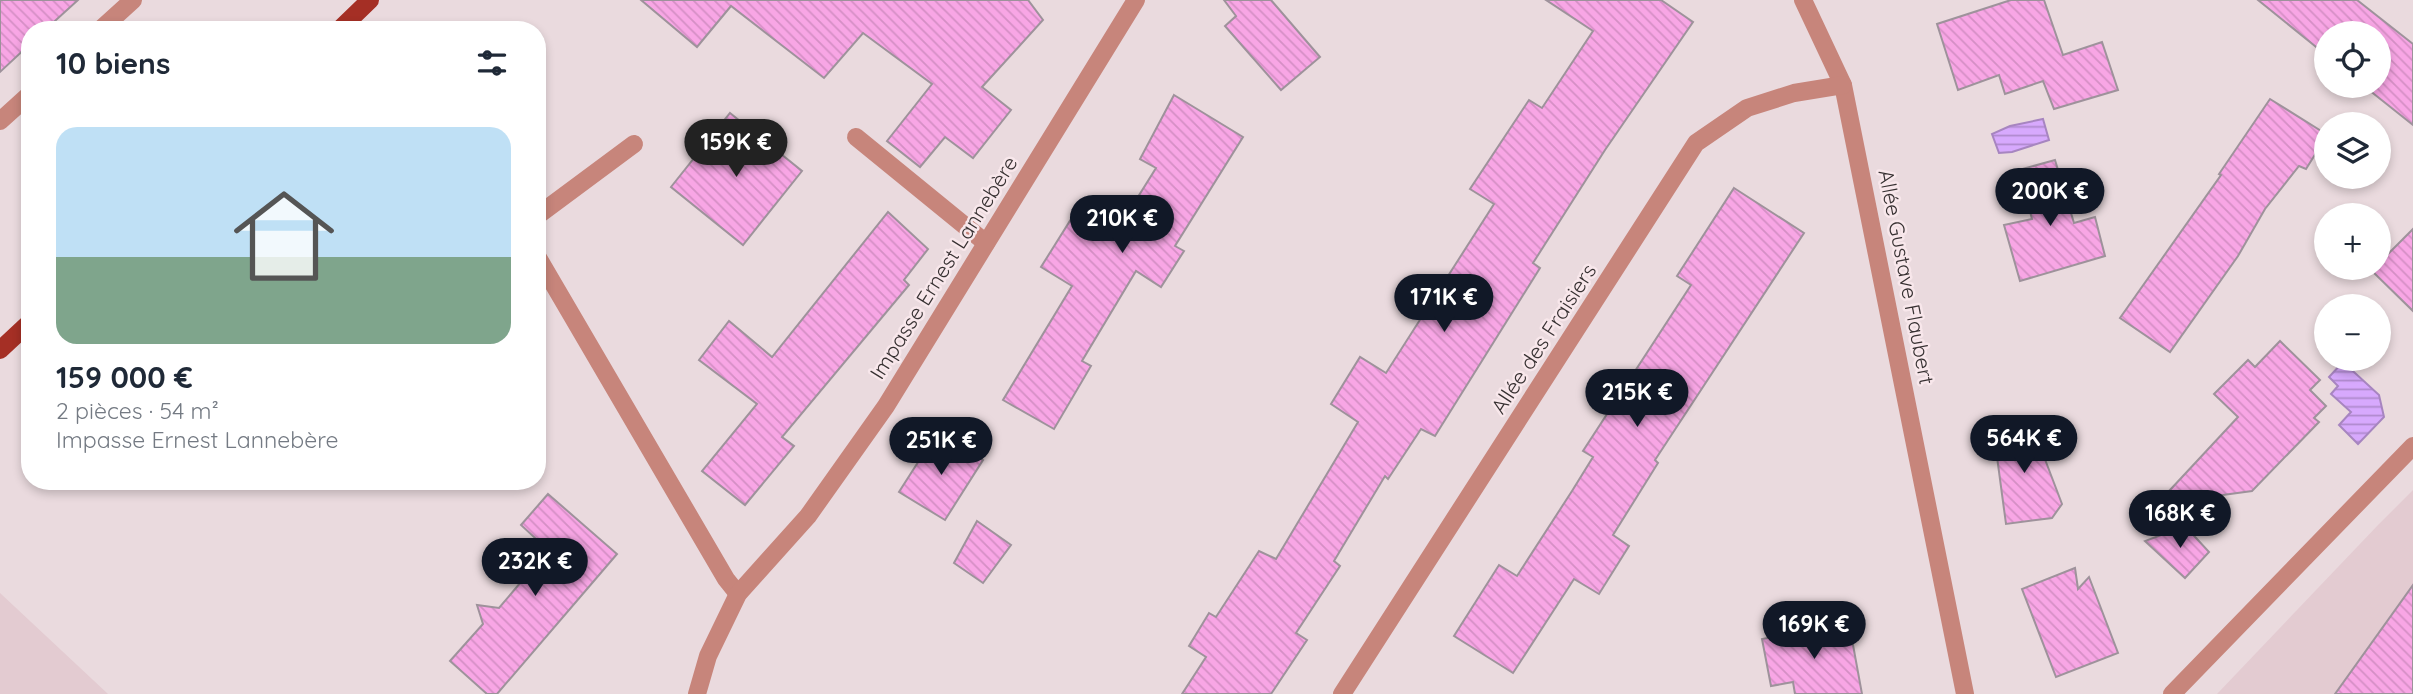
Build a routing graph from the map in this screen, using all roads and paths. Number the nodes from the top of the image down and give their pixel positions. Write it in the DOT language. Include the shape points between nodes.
graph roads {
  1 [pos="133,0"];
  2 [pos="370,0"];
  3 [pos="1136,0"];
  4 [pos="1803,0"];
  5 [pos="110,21"];
  6 [pos="348,21"];
  7 [pos="1843,85"];
  8 [pos="21,102"];
  9 [pos="0,121"];
  10 [pos="856,137"];
  11 [pos="634,144"];
  12 [pos="546,209"];
  13 [pos="986,243"];
  14 [pos="546,271"];
  15 [pos="21,330"];
  16 [pos="0,350"];
  17 [pos="2413,446"];
  18 [pos="738,594"];
  19 [pos="697,694"];
  20 [pos="1342,694"];
  21 [pos="1965,694"];
  22 [pos="2172,694"];
  1 -- 5 [label="street"];
  2 -- 6 [label="main road"];
  3 -- 13 [label="street, Impasse Ernest Lannebère"];
  4 -- 7 [label="street, Allée Gustave Flaubert"];
  7 -- 20 [label="street, Allée des Fraisiers" via="1794,93 1747,108 1696,143"];
  7 -- 21 [label="street, Allée Gustave Flaubert"];
  8 -- 9 [label="street"];
  10 -- 13 [label="street"];
  11 -- 12 [label="street"];
  13 -- 18 [label="street, Impasse Ernest Lannebère" via="878,417 808,516"];
  14 -- 18 [label="street"];
  15 -- 16 [label="main road"];
  17 -- 22 [label="street"];
  18 -- 19 [label="street, Impasse Ernest Lannebère" via="708,656"];
}
